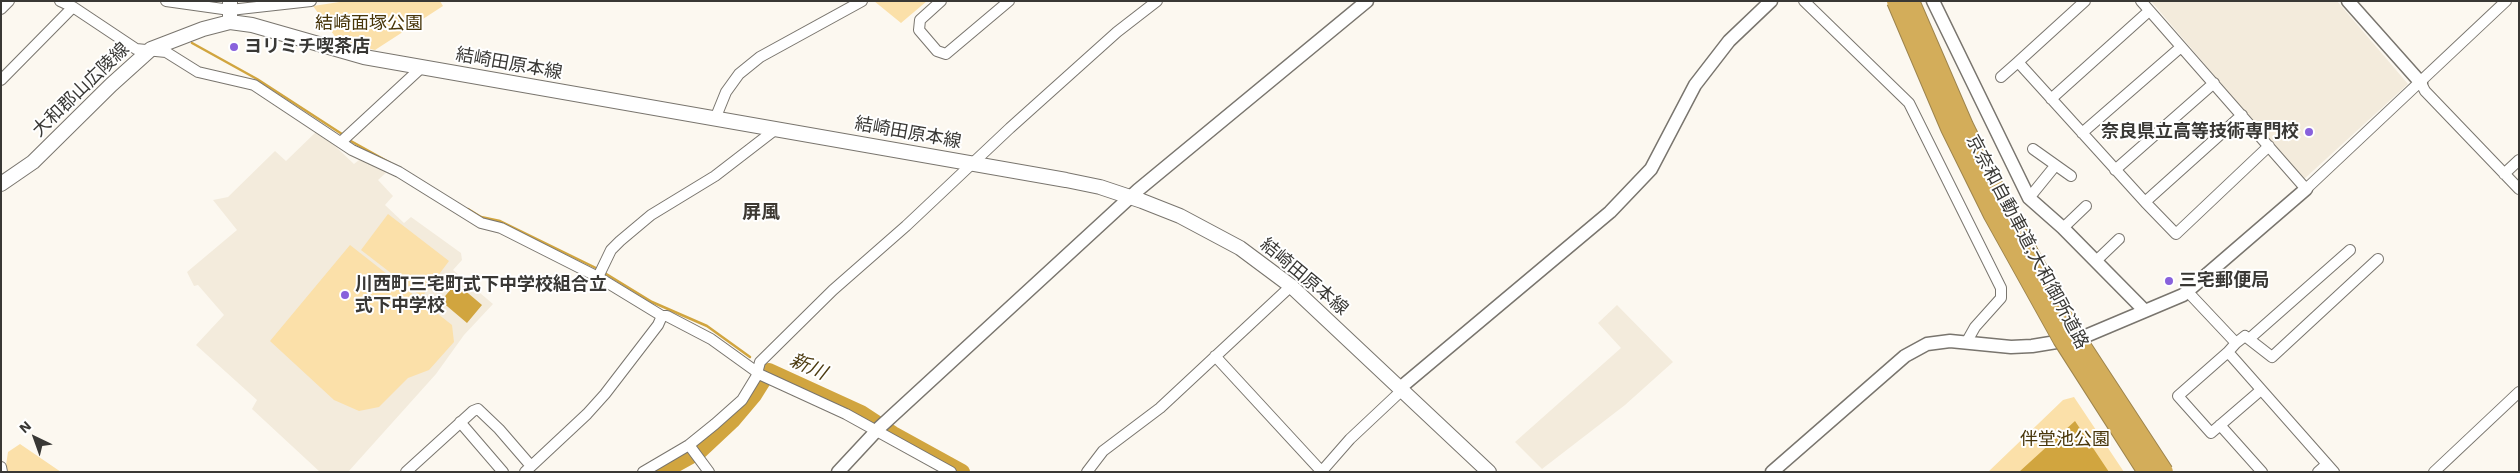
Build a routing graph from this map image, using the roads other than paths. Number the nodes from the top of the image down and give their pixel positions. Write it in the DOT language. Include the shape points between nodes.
graph roads {
  1 [pos="9,1"];
  2 [pos="60,1"];
  3 [pos="166,1"];
  4 [pos="311,1"];
  5 [pos="862,1"];
  6 [pos="941,1"];
  7 [pos="1009,1"];
  8 [pos="1157,1"];
  9 [pos="1367,1"];
  10 [pos="1771,1"];
  11 [pos="1804,1"];
  12 [pos="1896,1"];
  13 [pos="1910,1"];
  14 [pos="1933,1"];
  15 [pos="2086,1"];
  16 [pos="2141,1"];
  17 [pos="2348,1"];
  18 [pos="2506,1"];
  19 [pos="73,7"];
  20 [pos="1,9"];
  21 [pos="230,11"];
  22 [pos="2149,11"];
  23 [pos="2181,47"];
  24 [pos="151,49"];
  25 [pos="2018,62"];
  26 [pos="421,68"];
  27 [pos="2001,77"];
  28 [pos="1,80"];
  29 [pos="2214,83"];
  30 [pos="2420,83"];
  31 [pos="2050,99"];
  32 [pos="2242,115"];
  33 [pos="715,119"];
  34 [pos="776,130"];
  35 [pos="2082,133"];
  36 [pos="342,142"];
  37 [pos="2269,146"];
  38 [pos="2033,149"];
  39 [pos="2519,160"];
  40 [pos="973,163"];
  41 [pos="2055,166"];
  42 [pos="2115,170"];
  43 [pos="2504,174"];
  44 [pos="2071,176"];
  45 [pos="1,184"];
  46 [pos="2306,188"];
  47 [pos="2519,189"];
  48 [pos="1132,197"];
  49 [pos="2029,198"];
  50 [pos="2145,202"];
  51 [pos="2086,206"];
  52 [pos="2063,228"];
  53 [pos="2119,239"];
  54 [pos="2350,250"];
  55 [pos="2378,259"];
  56 [pos="2096,261"];
  57 [pos="598,277"];
  58 [pos="1291,286"];
  59 [pos="2187,292"];
  60 [pos="2145,311"];
  61 [pos="662,316"];
  62 [pos="2249,339"];
  63 [pos="1966,343"];
  64 [pos="2236,343"];
  65 [pos="2228,352"];
  66 [pos="1215,356"];
  67 [pos="757,371"];
  68 [pos="1400,388"];
  69 [pos="2261,390"];
  70 [pos="2519,392"];
  71 [pos="460,422"];
  72 [pos="2220,425"];
  73 [pos="879,428"];
  74 [pos="689,445"];
  75 [pos="2327,464"];
  76 [pos="1,467"];
  77 [pos="528,469"];
  78 [pos="2,472"];
  79 [pos="406,472"];
  80 [pos="502,472"];
  81 [pos="643,472"];
  82 [pos="709,472"];
  83 [pos="838,472"];
  84 [pos="951,472"];
  85 [pos="1087,472"];
  86 [pos="1322,472"];
  87 [pos="1489,472"];
  88 [pos="1772,472"];
  89 [pos="2147,472"];
  90 [pos="2164,472"];
  91 [pos="2262,472"];
  92 [pos="2318,472"];
  93 [pos="2334,472"];
  94 [pos="2434,472"];
  1 -- 20 [label="street"];
  2 -- 19 [label="street"];
  3 -- 21 [label="street"];
  4 -- 21 [label="street"];
  5 -- 33 [label="street" via="760,57 739,74 726,92"];
  6 -- 7 [label="street" via="920,20 919,30 937,51 946,54"];
  8 -- 40 [label="street" via="1117,32"];
  9 -- 48 [label="street"];
  10 -- 68 [label="street" via="1729,40 1695,85 1651,169 1610,212"];
  11 -- 63 [label="street" via="1909,103 2000,288 2001,298 1975,327"];
  12 -- 89 [label="highway, 京奈和自動車道;大和御所道路, bridge" via="1950,128 1993,215 2062,339"];
  13 -- 90 [label="highway, 京奈和自動車道;大和御所道路, bridge" via="1964,126 2005,208 2073,333"];
  14 -- 49 [label="street"];
  15 -- 25 [label="street"];
  16 -- 22 [label="street"];
  17 -- 30 [label="street"];
  18 -- 30 [label="street"];
  19 -- 24 [label="street" via="136,48"];
  19 -- 28 [label="street"];
  21 -- 24 [label="main road, 大和郡山広陵線" via="203,29"];
  21 -- 26 [label="main road, 結崎田原本線" via="252,25 364,57"];
  22 -- 23 [label="street"];
  22 -- 31 [label="street"];
  23 -- 29 [label="street"];
  23 -- 35 [label="street"];
  24 -- 36 [label="street" via="166,52 198,72 254,85"];
  24 -- 45 [label="main road, 大和郡山広陵線" via="110,85 34,162"];
  25 -- 27 [label="street"];
  25 -- 31 [label="street"];
  26 -- 33 [label="main road, 結崎田原本線"];
  26 -- 36 [label="street"];
  29 -- 32 [label="street"];
  29 -- 42 [label="street"];
  30 -- 43 [label="street"];
  30 -- 46 [label="street"];
  31 -- 35 [label="street"];
  32 -- 37 [label="street"];
  32 -- 50 [label="street"];
  33 -- 34 [label="main road, 結崎田原本線"];
  34 -- 40 [label="main road, 結崎田原本線"];
  34 -- 57 [label="street" via="716,176 668,203 626,235 611,250"];
  35 -- 42 [label="street"];
  36 -- 57 [label="street" via="399,172 481,223 501,228"];
  37 -- 46 [label="street"];
  37 -- 50 [label="street" via="2176,234"];
  38 -- 41 [label="street"];
  39 -- 43 [label="street"];
  40 -- 48 [label="main road, 結崎田原本線" via="1100,187"];
  40 -- 67 [label="street" via="833,290 760,362"];
  41 -- 44 [label="street"];
  41 -- 49 [label="street"];
  42 -- 50 [label="street"];
  43 -- 47 [label="street"];
  46 -- 59 [label="street"];
  48 -- 58 [label="main road, 結崎田原本線" via="1180,216 1240,248"];
  48 -- 73 [label="street"];
  49 -- 52 [label="street"];
  51 -- 52 [label="street"];
  52 -- 56 [label="street"];
  53 -- 56 [label="street"];
  54 -- 62 [label="street"];
  55 -- 62 [label="street" via="2272,357"];
  56 -- 60 [label="street"];
  57 -- 61 [label="street"];
  58 -- 66 [label="street"];
  58 -- 68 [label="main road, 結崎田原本線"];
  59 -- 60 [label="street"];
  59 -- 64 [label="street"];
  60 -- 63 [label="street" via="2071,340 2011,347"];
  61 -- 67 [label="street" via="711,338"];
  61 -- 77 [label="street" via="658,326 605,394"];
  62 -- 64 [label="street" via="2245,336"];
  63 -- 88 [label="street" via="1927,344 1905,356"];
  64 -- 65 [label="street"];
  65 -- 69 [label="street"];
  65 -- 72 [label="street" via="2178,396 2211,433"];
  66 -- 85 [label="street" via="1160,408 1103,451"];
  66 -- 86 [label="street"];
  67 -- 73 [label="street"];
  67 -- 74 [label="street" via="742,400"];
  68 -- 86 [label="street" via="1399,393 1350,439"];
  68 -- 87 [label="main road, 結崎田原本線"];
  69 -- 72 [label="street"];
  69 -- 75 [label="street"];
  70 -- 94 [label="street"];
  71 -- 77 [label="street" via="478,409 499,429"];
  71 -- 79 [label="street"];
  71 -- 80 [label="street"];
  72 -- 91 [label="street"];
  73 -- 83 [label="street"];
  73 -- 84 [label="street"];
  74 -- 81 [label="street"];
  74 -- 82 [label="street"];
  75 -- 92 [label="street"];
  75 -- 93 [label="street"];
  76 -- 78 [label="street"];
}
